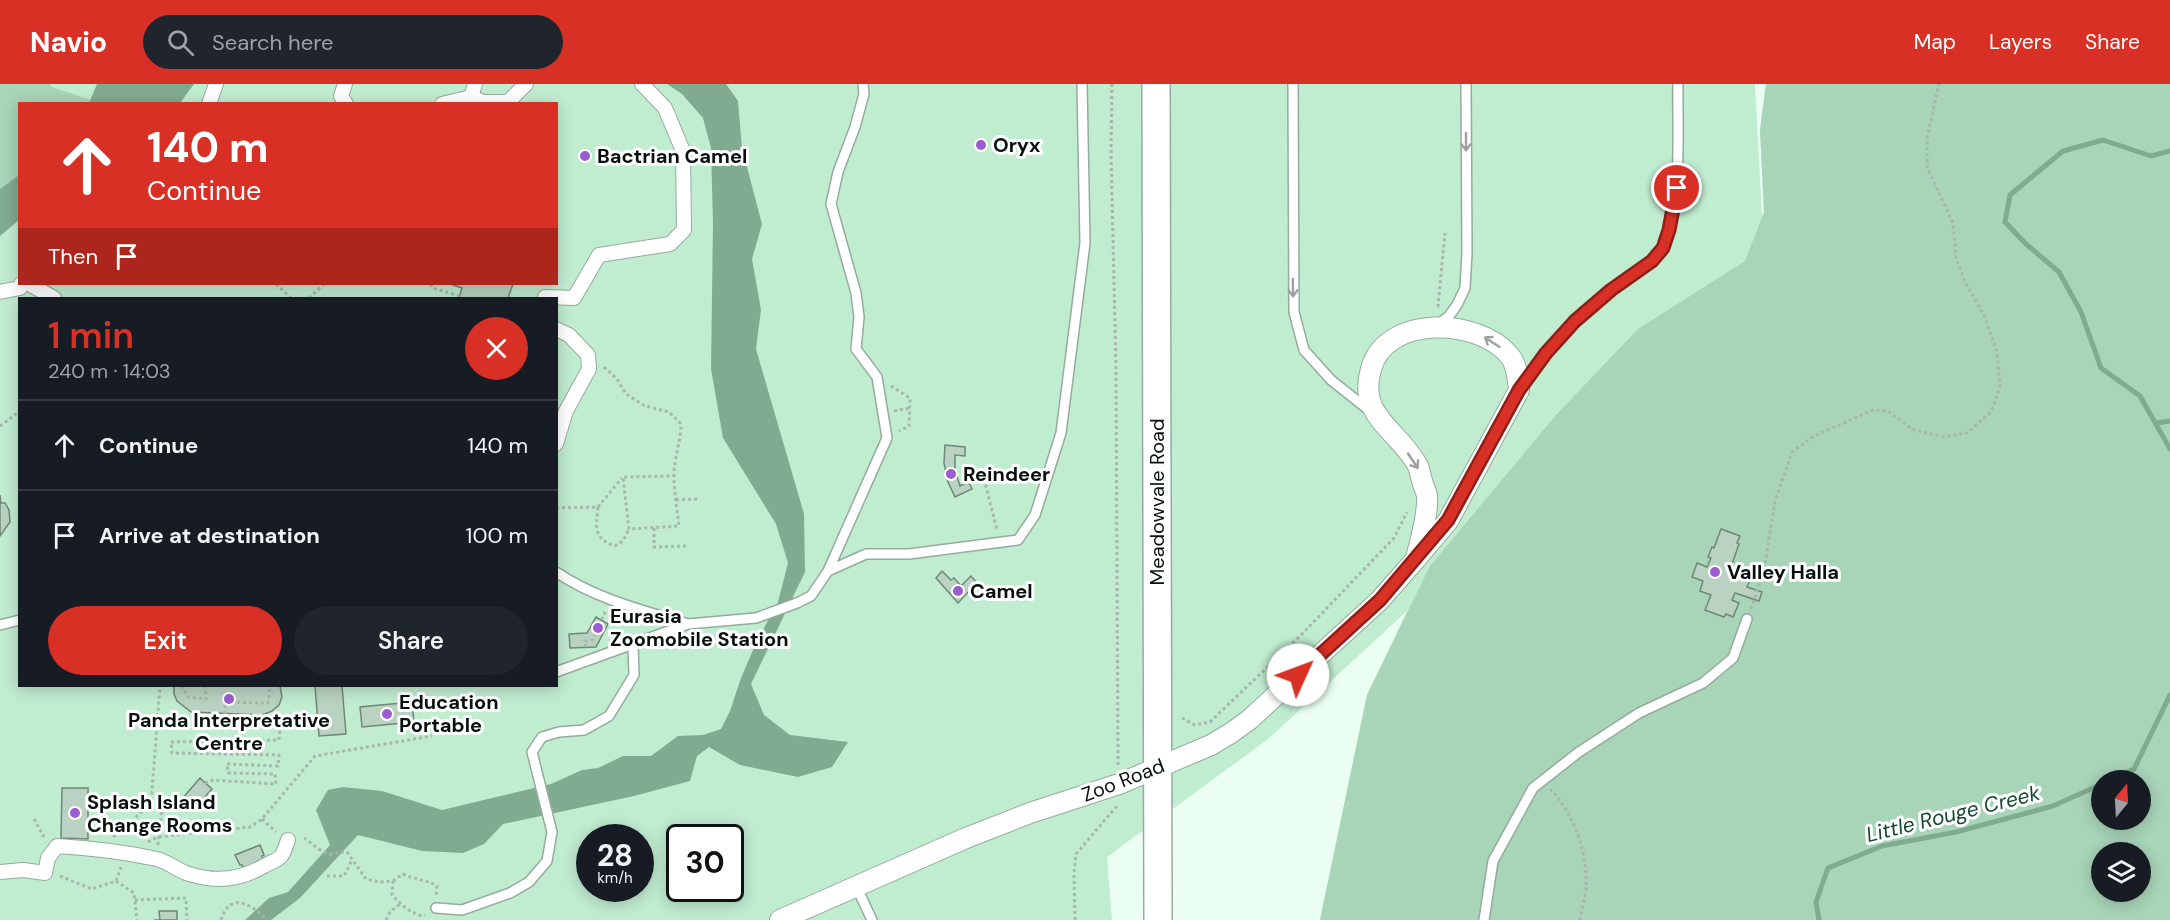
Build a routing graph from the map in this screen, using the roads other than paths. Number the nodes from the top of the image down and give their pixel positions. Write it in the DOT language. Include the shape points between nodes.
graph roads {
  1 [pos="345,84"];
  2 [pos="526,84"];
  3 [pos="642,84"];
  4 [pos="863,84"];
  5 [pos="1082,84"];
  6 [pos="1156,84"];
  7 [pos="1293,84"];
  8 [pos="1466,84"];
  9 [pos="1677,84"];
  10 [pos="216,86"];
  11 [pos="473,91"];
  12 [pos="210,102"];
  13 [pos="221,102"];
  14 [pos="345,102"];
  15 [pos="447,102"];
  16 [pos="21,285"];
  17 [pos="31,285"];
  18 [pos="0,292"];
  19 [pos="52,297"];
  20 [pos="558,297"];
  21 [pos="1433,318"];
  22 [pos="558,330"];
  23 [pos="1519,390"];
  24 [pos="1376,416"];
  25 [pos="558,437"];
  26 [pos="1416,559"];
  27 [pos="828,571"];
  28 [pos="558,573"];
  29 [pos="1747,619"];
  30 [pos="18,622"];
  31 [pos="688,624"];
  32 [pos="0,626"];
  33 [pos="633,645"];
  34 [pos="558,671"];
  35 [pos="1157,768"];
  36 [pos="288,840"];
  37 [pos="0,872"];
  38 [pos="856,886"];
  39 [pos="436,908"];
  40 [pos="780,920"];
  41 [pos="872,920"];
  42 [pos="1158,920"];
  43 [pos="1484,920"];
  1 -- 14 [label="street" via="341,96"];
  2 -- 11 [label="street" via="508,102 483,102"];
  3 -- 20 [label="street" via="665,108 683,151 684,230 670,244 599,255 574,298"];
  4 -- 27 [label="lane" via="864,94 831,204 855,293 856,349 877,377 887,438"];
  5 -- 27 [label="lane" via="1085,243 1060,433 1035,514 1018,540 909,554 866,554"];
  6 -- 35 [label="main road, Meadowvale Road"];
  7 -- 24 [label="lane, one-way" via="1294,312 1305,350 1331,380"];
  8 -- 21 [label="lane, one-way" via="1465,288 1449,316"];
  9 -- 23 [label="lane" via="1677,188 1663,248 1575,321"];
  10 -- 12 [label="street"];
  10 -- 13 [label="street"];
  11 -- 15 [label="street"];
  16 -- 18 [label="street"];
  17 -- 19 [label="street"];
  23 -- 21 [label="street, one-way" via="1510,356 1493,341"];
  21 -- 24 [label="street" via="1378,352 1368,381 1368,395"];
  22 -- 25 [label="street" via="569,335 588,355 589,369 566,411"];
  23 -- 26 [label="street, Zoo Road" via="1448,520"];
  24 -- 26 [label="street, one-way" via="1418,466 1427,496"];
  26 -- 35 [label="street, Zoo Road" via="1380,600 1249,720 1211,745"];
  27 -- 31 [label="lane" via="811,596 797,603 756,618"];
  28 -- 31 [label="lane" via="610,600"];
  29 -- 43 [label="lane" via="1733,658 1703,683 1639,713 1533,788 1493,861"];
  30 -- 32 [label="lane"];
  31 -- 33 [label="lane"];
  33 -- 34 [label="lane"];
  33 -- 39 [label="lane" via="634,675 609,716 584,730 542,737 532,752 552,832 547,861 529,882 510,893 462,910"];
  35 -- 38 [label="street, Zoo Road" via="1030,813"];
  35 -- 42 [label="main road, Meadowvale Road"];
  36 -- 37 [label="street" via="277,861 248,875 221,880 186,873 162,861 101,848 57,846 48,858 45,873"];
  38 -- 40 [label="street, Zoo Road"];
  38 -- 41 [label="lane"];
}
